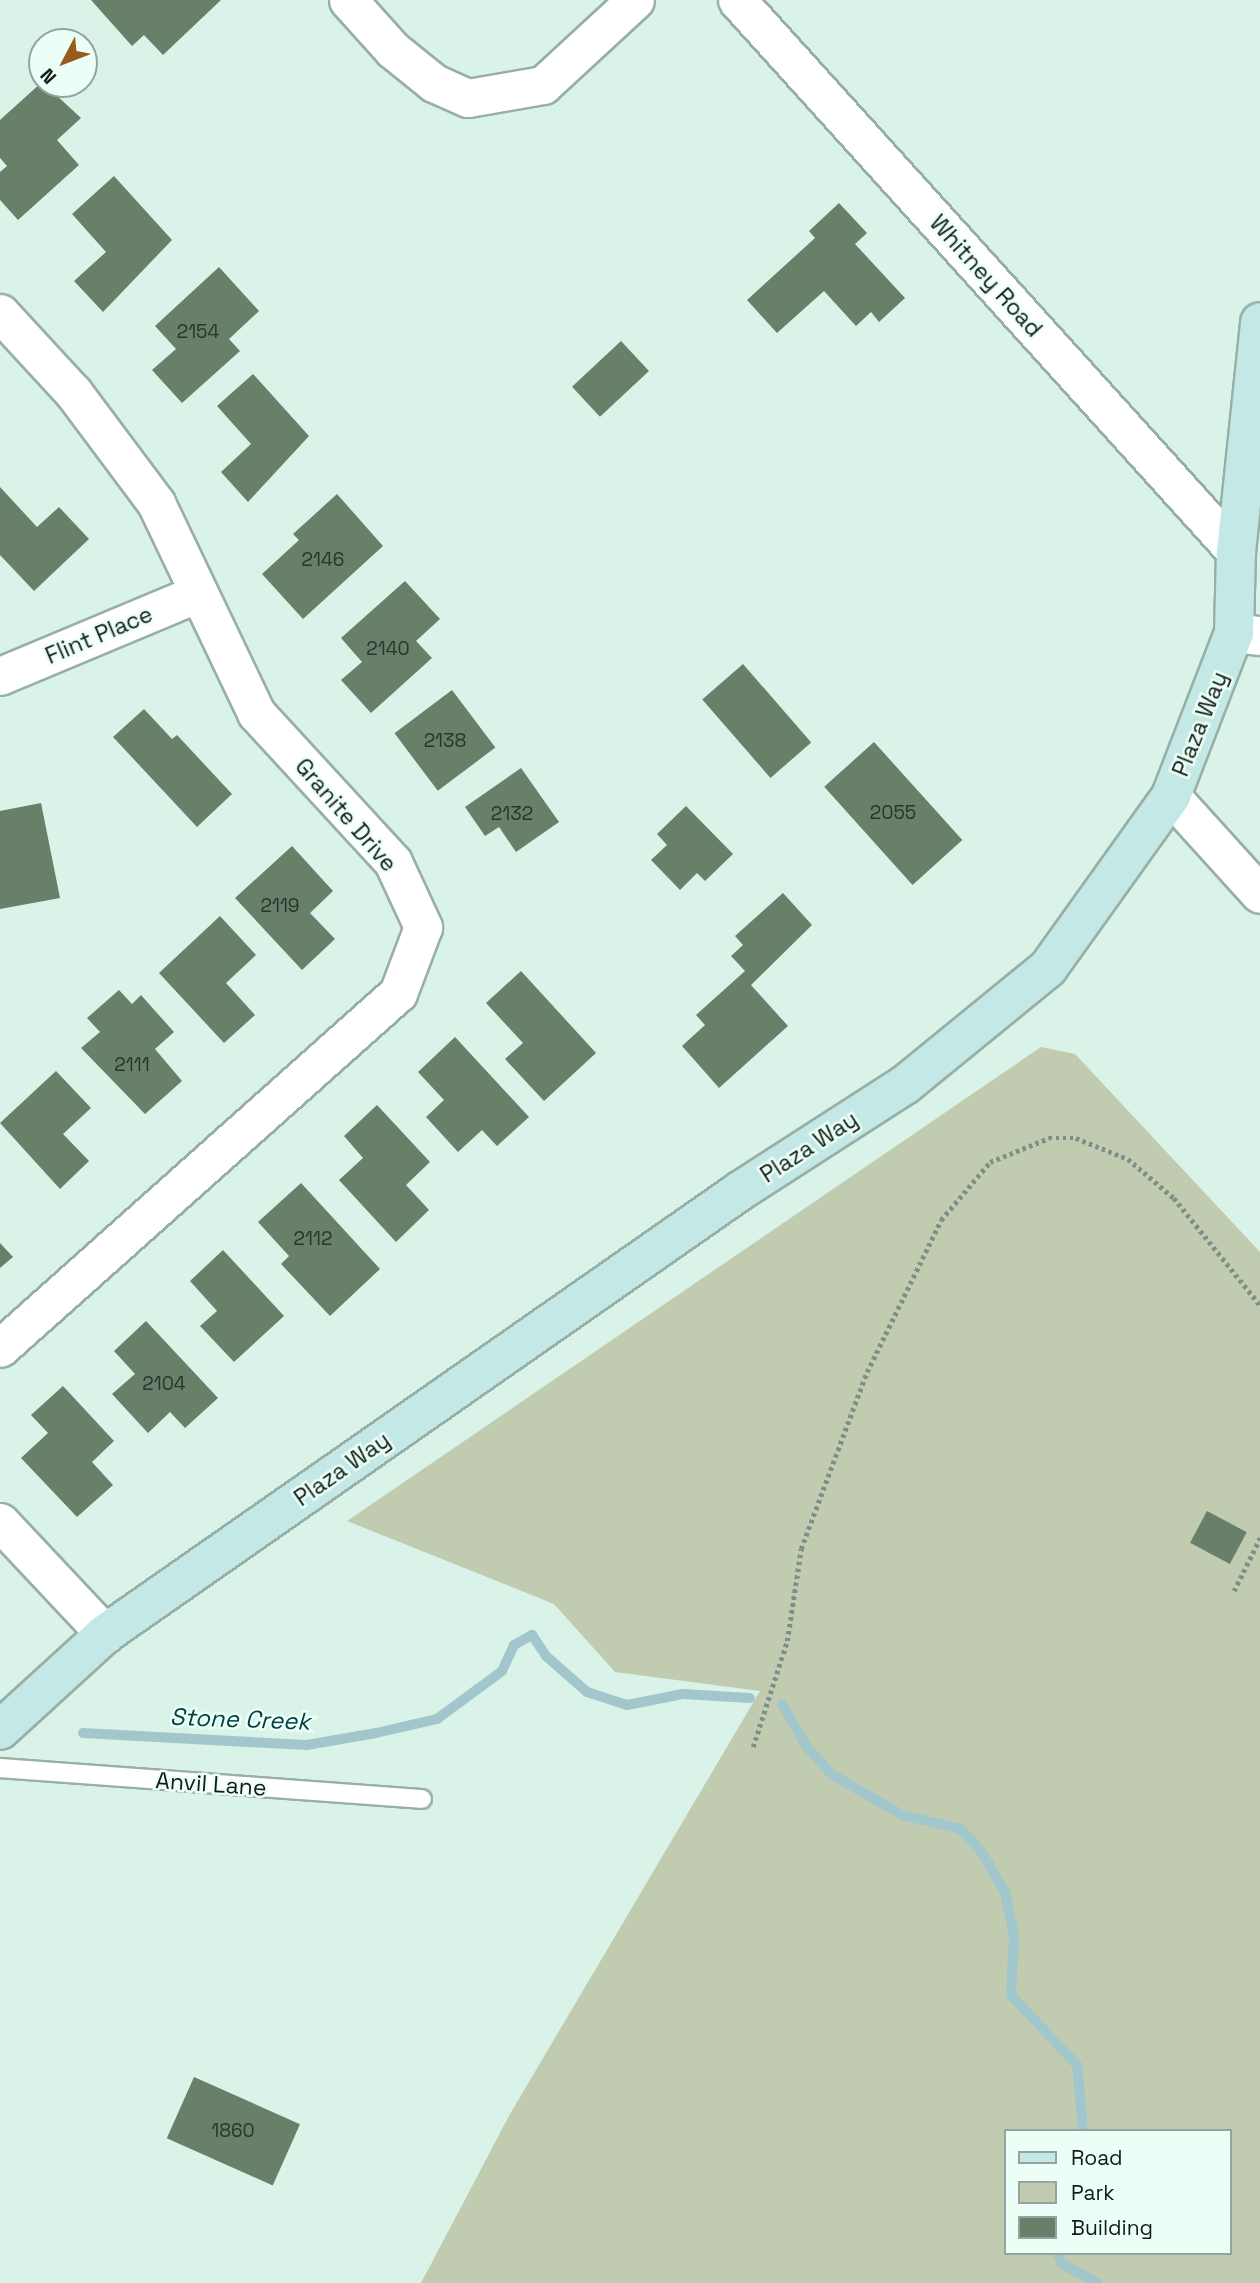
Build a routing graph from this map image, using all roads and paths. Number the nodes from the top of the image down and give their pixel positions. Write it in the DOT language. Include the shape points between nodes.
graph roads {
  1 [pos="348,0"];
  2 [pos="635,0"];
  3 [pos="737,0"];
  4 [pos="0,313"];
  5 [pos="1260,322"];
  6 [pos="1236,552"];
  7 [pos="198,593"];
  8 [pos="1247,635"];
  9 [pos="0,676"];
  10 [pos="1171,796"];
  11 [pos="1260,894"];
  12 [pos="1260,1305"];
  13 [pos="0,1348"];
  14 [pos="0,1522"];
  15 [pos="1260,1538"];
  16 [pos="1234,1591"];
  17 [pos="105,1634"];
  18 [pos="0,1730"];
  19 [pos="752,1747"];
  20 [pos="0,1768"];
  21 [pos="422,1799"];
  1 -- 2 [label="street" via="414,67 434,83 468,98 543,85"];
  3 -- 6 [label="street, Whitney Road"];
  4 -- 7 [label="street, Granite Drive" via="73,392 156,503"];
  5 -- 6 [label="main road, Plaza Way"];
  6 -- 8 [label="main road, Plaza Way"];
  7 -- 9 [label="street, Flint Place"];
  7 -- 13 [label="street, Granite Drive" via="256,713 393,862 423,927 398,993"];
  8 -- 10 [label="main road, Plaza Way"];
  10 -- 11 [label="street"];
  10 -- 17 [label="main road, Plaza Way" via="1048,968 906,1084 740,1191"];
  12 -- 19 [label="path" via="1174,1198 1128,1159 1076,1138 1049,1138 990,1162 941,1220 867,1372 801,1549 787,1641"];
  14 -- 17 [label="street"];
  15 -- 16 [label="path"];
  17 -- 18 [label="main road, Plaza Way"];
  20 -- 21 [label="lane, Anvil Lane"];
}
